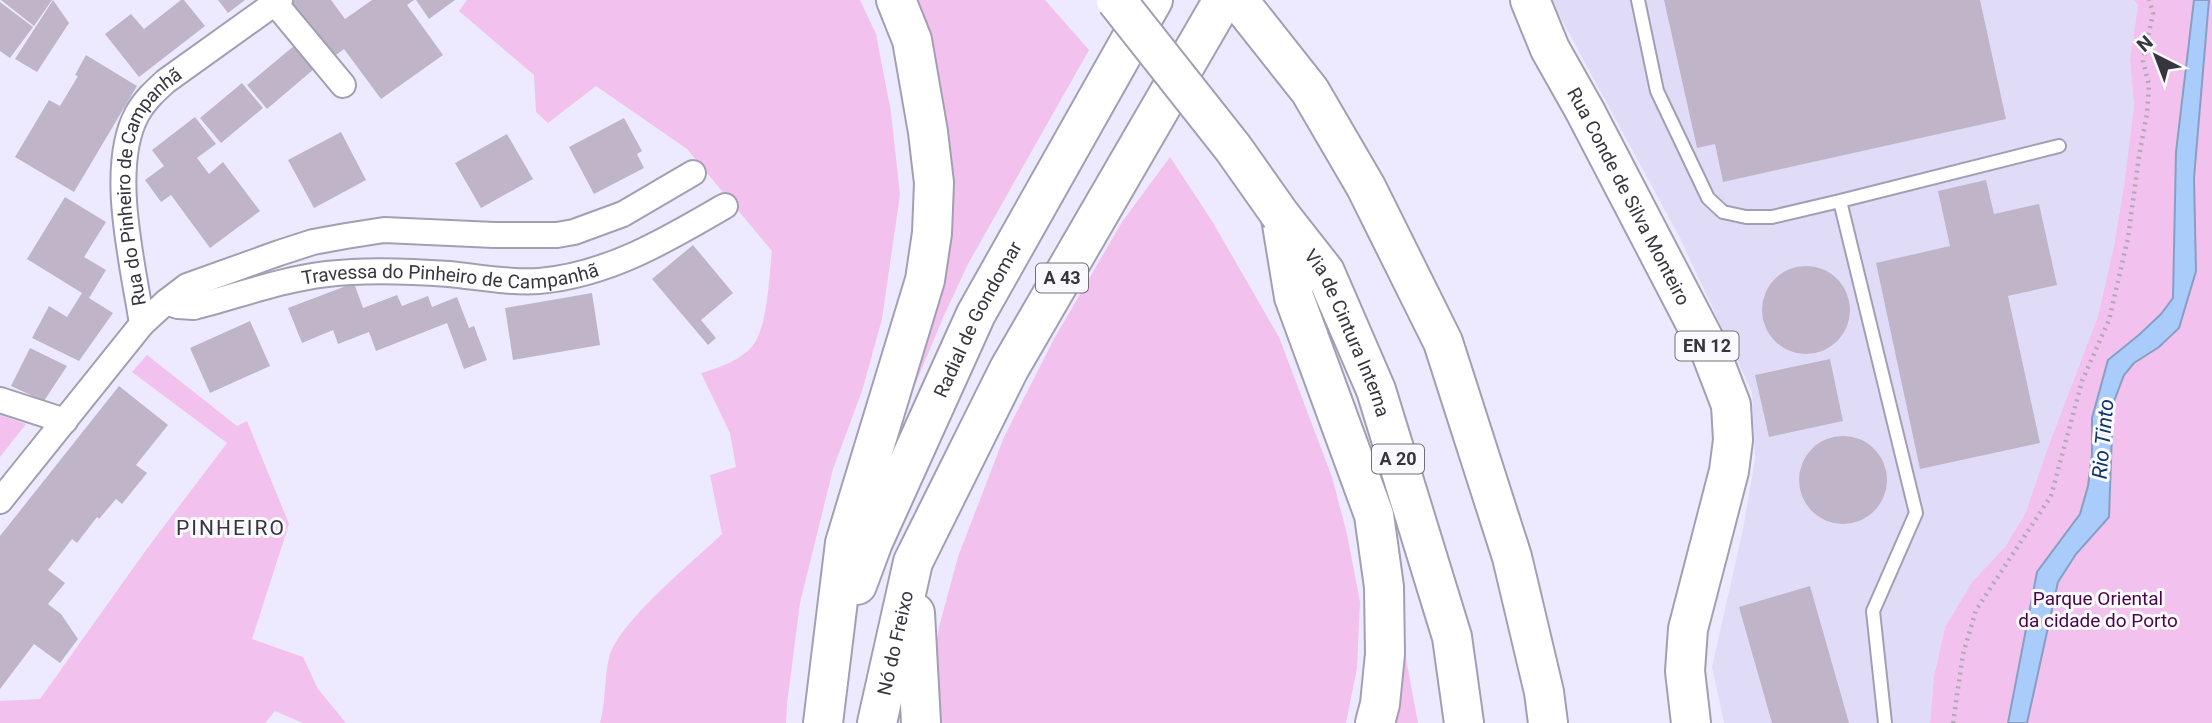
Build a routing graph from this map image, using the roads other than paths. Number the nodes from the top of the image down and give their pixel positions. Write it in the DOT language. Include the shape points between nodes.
graph roads {
  1 [pos="896,0"];
  2 [pos="1116,0"];
  3 [pos="1153,0"];
  4 [pos="1223,0"];
  5 [pos="1238,0"];
  6 [pos="1530,0"];
  7 [pos="1638,0"];
  8 [pos="277,2"];
  9 [pos="343,85"];
  10 [pos="2059,146"];
  11 [pos="693,173"];
  12 [pos="1840,201"];
  13 [pos="725,206"];
  14 [pos="1281,216"];
  15 [pos="166,302"];
  16 [pos="142,324"];
  17 [pos="0,400"];
  18 [pos="65,421"];
  19 [pos="0,501"];
  20 [pos="913,562"];
  21 [pos="831,652"];
  22 [pos="1549,712"];
  23 [pos="823,723"];
  24 [pos="877,723"];
  25 [pos="921,723"];
  26 [pos="1375,723"];
  27 [pos="1464,723"];
  28 [pos="1691,723"];
  29 [pos="1885,723"];
  1 -- 21 [label="main road" via="912,40 928,132 934,183 932,233 925,280 845,543"];
  2 -- 14 [label="main road, Via de Cintura Interna / A 20, bridge"];
  3 -- 21 [label="main road, Radial de Gondomar / A 43" via="976,314 873,542"];
  4 -- 20 [label="main road, A 43" via="1009,369"];
  5 -- 22 [label="main road" via="1310,91 1366,187 1443,342 1512,557"];
  6 -- 28 [label="main road, Rua Conde de Silva Monteiro / EN 12" via="1550,49 1711,353 1731,405 1729,471 1688,629 1685,671"];
  7 -- 12 [label="lane" via="1657,92 1708,198 1723,212 1746,217 1772,217"];
  8 -- 9 [label="street, Rua do Pinheiro de Campanhã"];
  8 -- 16 [label="street, Rua do Pinheiro de Campanhã" via="166,81 137,113 123,163 122,189"];
  10 -- 12 [label="lane"];
  11 -- 15 [label="street, Travessa do Pinheiro de Campanhã" via="623,214 574,232 384,230 346,236 313,242 187,286"];
  12 -- 29 [label="lane" via="1916,513 1873,611"];
  13 -- 15 [label="street, Travessa do Pinheiro de Campanhã" via="666,241 603,268 550,279 512,281 394,271 326,274 194,307"];
  14 -- 26 [label="main road" via="1294,297 1374,515 1384,587 1385,654"];
  14 -- 27 [label="main road, Via de Cintura Interna / A 20" via="1325,272 1376,390 1451,637"];
  15 -- 16 [label="street, Travessa do Pinheiro de Campanhã"];
  16 -- 18 [label="street, Rua do Pinheiro de Campanhã"];
  17 -- 18 [label="street"];
  18 -- 19 [label="street, Rua do Pinheiro de Campanhã"];
  20 -- 24 [label="main road, Nó do Freixo / A 43"];
  20 -- 25 [label="main road"];
  21 -- 23 [label="main road, A 43"];
}
